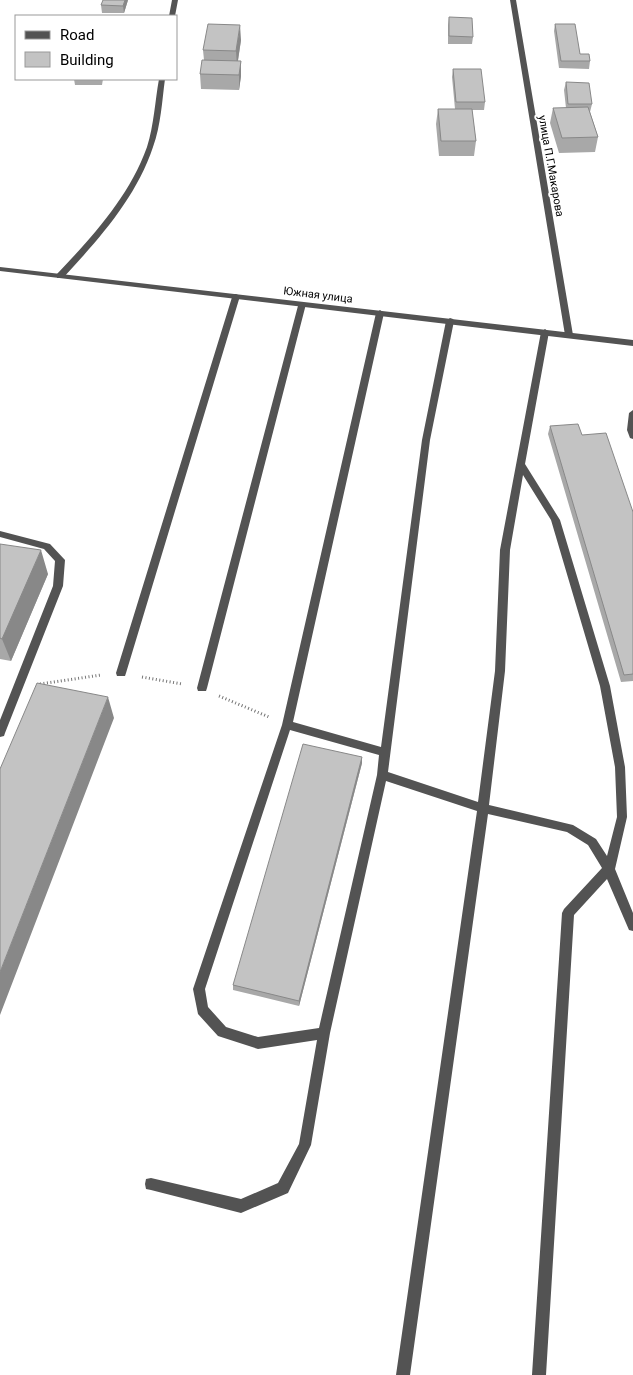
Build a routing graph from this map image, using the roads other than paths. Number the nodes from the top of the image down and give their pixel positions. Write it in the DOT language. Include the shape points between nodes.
graph roads {
  1 [pos="175,0"];
  2 [pos="513,0"];
  3 [pos="172,15"];
  4 [pos="162,80"];
  5 [pos="0,269"];
  6 [pos="60,276"];
  7 [pos="236,296"];
  8 [pos="302,304"];
  9 [pos="380,313"];
  10 [pos="450,321"];
  11 [pos="544,332"];
  12 [pos="569,335"];
  13 [pos="633,342"];
  14 [pos="633,413"];
  15 [pos="633,436"];
  16 [pos="521,464"];
  17 [pos="0,534"];
  18 [pos="121,673"];
  19 [pos="202,688"];
  20 [pos="288,725"];
  21 [pos="0,733"];
  22 [pos="383,752"];
  23 [pos="382,776"];
  24 [pos="484,808"];
  25 [pos="609,869"];
  26 [pos="633,926"];
  27 [pos="324,1033"];
  28 [pos="151,1184"];
  29 [pos="403,1375"];
  30 [pos="538,1375"];
  1 -- 3 [label="street"];
  2 -- 12 [label="street, улица П.Г.Макарова"];
  4 -- 6 [label="street" via="150,146 132,190 100,234"];
  5 -- 6 [label="street, Южная улица"];
  6 -- 7 [label="street, Южная улица"];
  7 -- 8 [label="street, Южная улица"];
  7 -- 18 [label="street"];
  8 -- 9 [label="street, Южная улица"];
  8 -- 19 [label="street"];
  9 -- 10 [label="street, Южная улица"];
  9 -- 20 [label="street"];
  10 -- 11 [label="street, Южная улица"];
  10 -- 22 [label="street" via="426,440"];
  11 -- 12 [label="street, Южная улица"];
  11 -- 16 [label="street"];
  12 -- 13 [label="street, Южная улица"];
  14 -- 15 [label="street"];
  16 -- 24 [label="street" via="505,550 500,671"];
  16 -- 25 [label="street" via="555,520 605,686 620,767 622,817"];
  17 -- 21 [label="street" via="47,546 60,560 58,586"];
  20 -- 22 [label="street"];
  20 -- 27 [label="street" via="199,989 202,1010 222,1032 258,1043"];
  22 -- 23 [label="street"];
  23 -- 24 [label="street"];
  23 -- 27 [label="street"];
  24 -- 25 [label="street" via="569,828 592,842"];
  24 -- 29 [label="street"];
  25 -- 26 [label="street"];
  25 -- 30 [label="street" via="568,913"];
  27 -- 28 [label="street" via="305,1145 284,1188 241,1206"];
}
